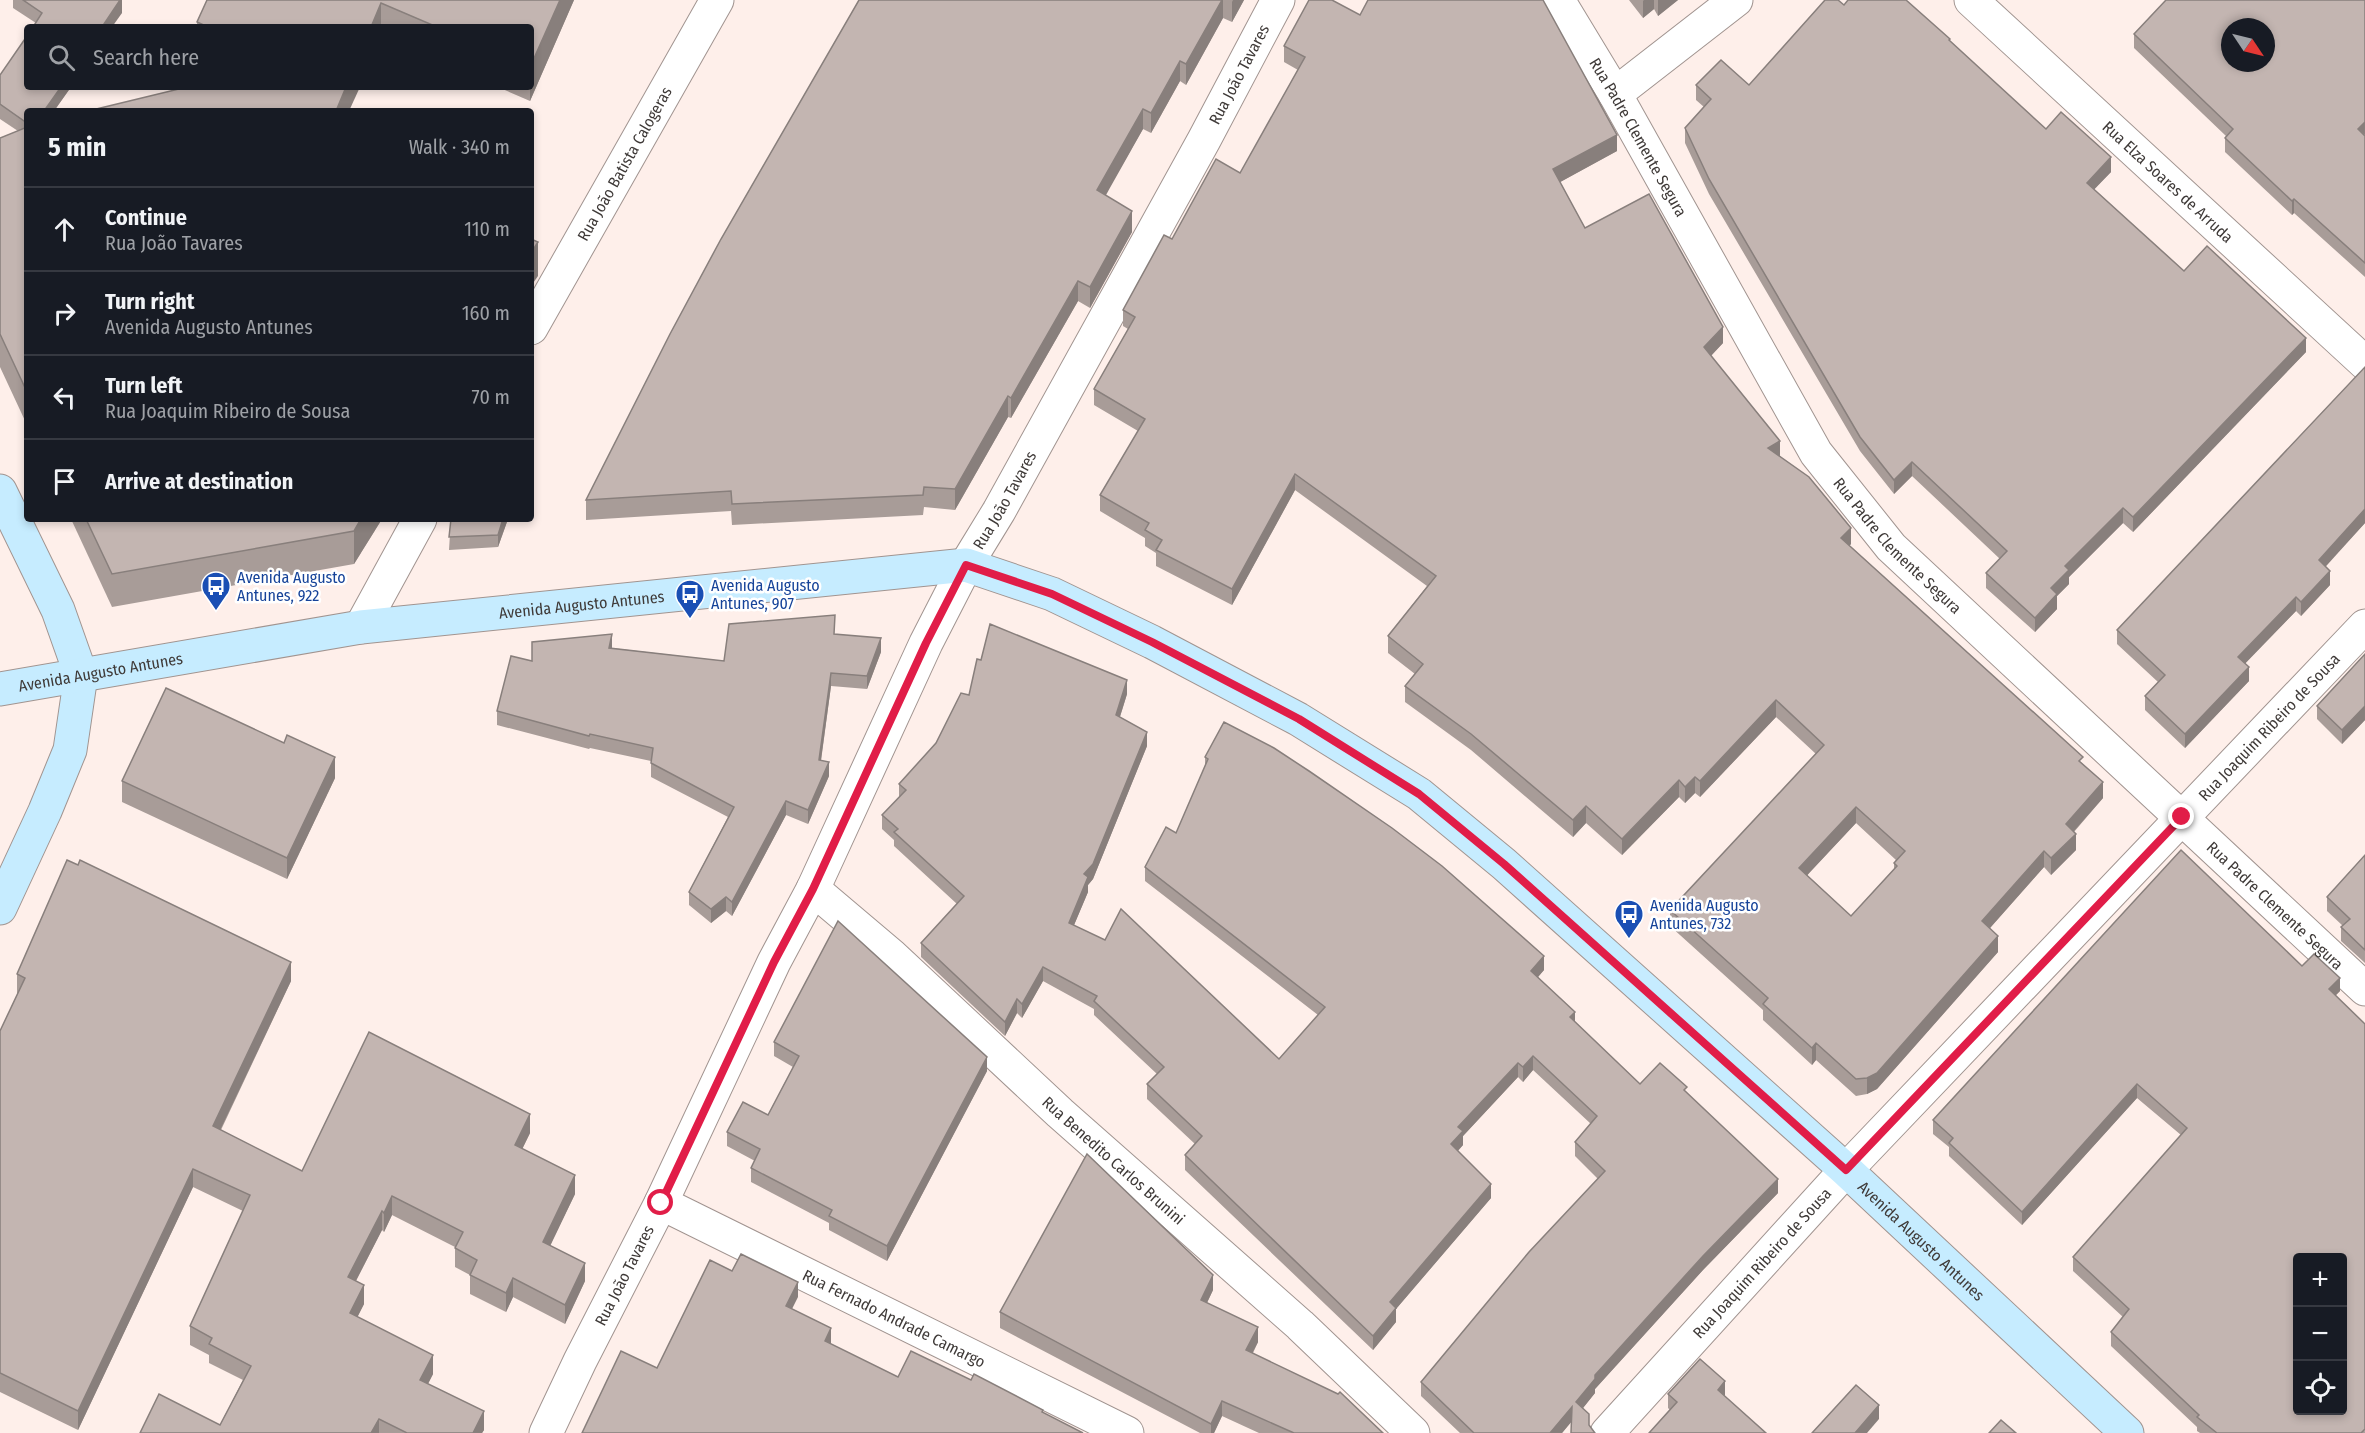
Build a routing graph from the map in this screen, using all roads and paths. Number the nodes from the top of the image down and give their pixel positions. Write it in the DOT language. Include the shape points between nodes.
graph roads {
  1 [pos="717,0"];
  2 [pos="1278,0"];
  3 [pos="1558,0"];
  4 [pos="1736,0"];
  5 [pos="1971,0"];
  6 [pos="1615,94"];
  7 [pos="534,323"];
  8 [pos="2365,363"];
  9 [pos="0,490"];
  10 [pos="418,522"];
  11 [pos="966,565"];
  12 [pos="2365,626"];
  13 [pos="361,627"];
  14 [pos="81,675"];
  15 [pos="0,688"];
  16 [pos="2182,817"];
  17 [pos="813,889"];
  18 [pos="0,908"];
  19 [pos="2365,989"];
  20 [pos="1846,1170"];
  21 [pos="661,1203"];
  22 [pos="546,1433"];
  23 [pos="1127,1433"];
  24 [pos="1413,1433"];
  25 [pos="1607,1433"];
  26 [pos="2127,1433"];
  1 -- 7 [label="street, Rua João Batista Calogeras"];
  2 -- 11 [label="street, Rua João Tavares" via="1028,459"];
  3 -- 6 [label="street, Rua Padre Clemente Segura"];
  4 -- 6 [label="street"];
  5 -- 8 [label="street, Rua Elza Soares de Arruda"];
  6 -- 16 [label="street, Rua Padre Clemente Segura" via="1816,453 1891,547"];
  9 -- 14 [label="street" via="58,610"];
  10 -- 13 [label="street"];
  11 -- 13 [label="street, Avenida Augusto Antunes"];
  11 -- 17 [label="street, Rua João Tavares"];
  11 -- 20 [label="street, Avenida Augusto Antunes" via="1052,594 1152,642 1299,719 1419,794 1504,864"];
  12 -- 16 [label="street, Rua Joaquim Ribeiro de Sousa"];
  13 -- 14 [label="street, Avenida Augusto Antunes"];
  14 -- 15 [label="street, Avenida Augusto Antunes"];
  14 -- 18 [label="street" via="70,750"];
  16 -- 19 [label="street, Rua Padre Clemente Segura"];
  16 -- 20 [label="street, Rua Joaquim Ribeiro de Sousa"];
  17 -- 21 [label="street, Rua João Tavares" via="774,962"];
  17 -- 24 [label="street, Rua Benedito Carlos Brunini" via="1300,1325"];
  20 -- 25 [label="street, Rua Joaquim Ribeiro de Sousa"];
  20 -- 26 [label="street, Avenida Augusto Antunes"];
  21 -- 22 [label="street, Rua João Tavares"];
  21 -- 23 [label="street, Rua Fernado Andrade Camargo"];
}
